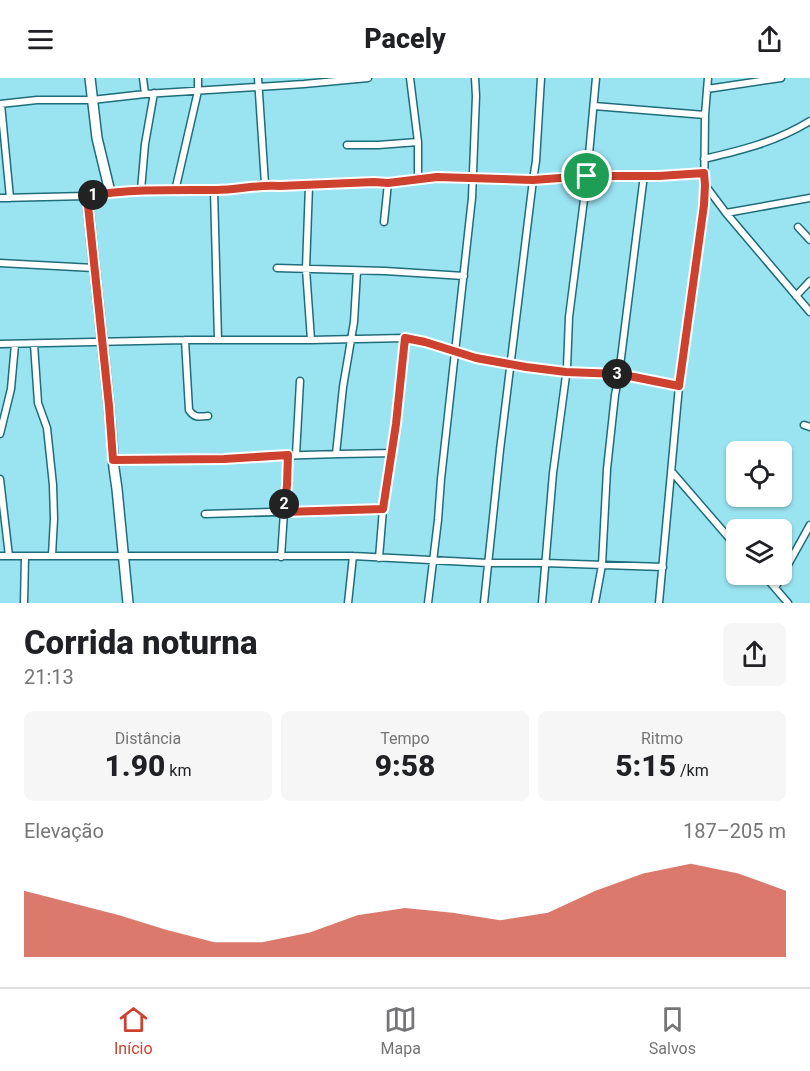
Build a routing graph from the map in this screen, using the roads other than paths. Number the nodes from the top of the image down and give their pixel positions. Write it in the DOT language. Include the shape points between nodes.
graph roads {
  1 [pos="90,78"];
  2 [pos="143,78"];
  3 [pos="198,78"];
  4 [pos="258,78"];
  5 [pos="368,78"];
  6 [pos="410,78"];
  7 [pos="476,78"];
  8 [pos="541,78"];
  9 [pos="596,78"];
  10 [pos="708,78"];
  11 [pos="781,78"];
  12 [pos="349,79"];
  13 [pos="764,80"];
  14 [pos="304,81"];
  15 [pos="258,87"];
  16 [pos="707,89"];
  17 [pos="198,91"];
  18 [pos="154,93"];
  19 [pos="145,94"];
  20 [pos="92,100"];
  21 [pos="0,104"];
  22 [pos="594,106"];
  23 [pos="705,115"];
  24 [pos="810,121"];
  25 [pos="418,142"];
  26 [pos="347,145"];
  27 [pos="704,159"];
  28 [pos="704,173"];
  29 [pos="644,175"];
  30 [pos="587,176"];
  31 [pos="473,178"];
  32 [pos="418,179"];
  33 [pos="533,180"];
  34 [pos="388,183"];
  35 [pos="265,184"];
  36 [pos="309,185"];
  37 [pos="705,185"];
  38 [pos="141,190"];
  39 [pos="175,190"];
  40 [pos="214,190"];
  41 [pos="110,192"];
  42 [pos="87,196"];
  43 [pos="0,198"];
  44 [pos="10,198"];
  45 [pos="810,198"];
  46 [pos="726,213"];
  47 [pos="384,222"];
  48 [pos="798,227"];
  49 [pos="810,240"];
  50 [pos="0,263"];
  51 [pos="94,268"];
  52 [pos="277,268"];
  53 [pos="306,269"];
  54 [pos="357,271"];
  55 [pos="464,276"];
  56 [pos="810,281"];
  57 [pos="796,296"];
  58 [pos="810,312"];
  59 [pos="405,338"];
  60 [pos="351,339"];
  61 [pos="185,340"];
  62 [pos="218,340"];
  63 [pos="310,340"];
  64 [pos="102,342"];
  65 [pos="0,344"];
  66 [pos="15,344"];
  67 [pos="34,344"];
  68 [pos="455,352"];
  69 [pos="511,364"];
  70 [pos="566,372"];
  71 [pos="619,374"];
  72 [pos="300,381"];
  73 [pos="679,386"];
  74 [pos="208,416"];
  75 [pos="0,434"];
  76 [pos="392,453"];
  77 [pos="336,454"];
  78 [pos="288,455"];
  79 [pos="296,455"];
  80 [pos="113,460"];
  81 [pos="672,472"];
  82 [pos="0,479"];
  83 [pos="383,509"];
  84 [pos="284,512"];
  85 [pos="205,514"];
  86 [pos="810,525"];
  87 [pos="726,534"];
  88 [pos="52,555"];
  89 [pos="0,556"];
  90 [pos="9,556"];
  91 [pos="25,556"];
  92 [pos="124,556"];
  93 [pos="281,556"];
  94 [pos="353,556"];
  95 [pos="379,558"];
  96 [pos="432,561"];
  97 [pos="488,563"];
  98 [pos="545,564"];
  99 [pos="602,565"];
  100 [pos="663,567"];
  101 [pos="772,585"];
  102 [pos="775,588"];
  103 [pos="24,603"];
  104 [pos="128,603"];
  105 [pos="348,603"];
  106 [pos="428,603"];
  107 [pos="484,603"];
  108 [pos="542,603"];
  109 [pos="595,603"];
  110 [pos="659,603"];
  111 [pos="788,603"];
  1 -- 20 [label="street"];
  2 -- 19 [label="street"];
  3 -- 17 [label="street"];
  4 -- 15 [label="street"];
  5 -- 12 [label="street"];
  6 -- 25 [label="street"];
  7 -- 31 [label="street"];
  8 -- 33 [label="street"];
  9 -- 22 [label="street"];
  10 -- 16 [label="street"];
  11 -- 13 [label="street"];
  12 -- 14 [label="street"];
  13 -- 16 [label="street"];
  14 -- 15 [label="street"];
  15 -- 17 [label="street"];
  15 -- 35 [label="street"];
  16 -- 23 [label="street"];
  17 -- 18 [label="street"];
  17 -- 39 [label="street"];
  18 -- 19 [label="street"];
  18 -- 38 [label="street"];
  19 -- 20 [label="street"];
  20 -- 21 [label="street"];
  20 -- 41 [label="street"];
  21 -- 44 [label="street"];
  22 -- 23 [label="street"];
  22 -- 30 [label="street"];
  23 -- 27 [label="street"];
  24 -- 27 [label="street" via="755,147"];
  25 -- 26 [label="street"];
  25 -- 32 [label="street"];
  27 -- 28 [label="street"];
  28 -- 29 [label="street"];
  28 -- 37 [label="street"];
  29 -- 30 [label="street"];
  29 -- 71 [label="street"];
  30 -- 33 [label="street"];
  30 -- 70 [label="street"];
  31 -- 32 [label="street"];
  31 -- 33 [label="street"];
  31 -- 55 [label="street"];
  32 -- 34 [label="street"];
  33 -- 69 [label="street"];
  34 -- 36 [label="street"];
  34 -- 47 [label="street"];
  35 -- 36 [label="street"];
  35 -- 40 [label="street"];
  36 -- 53 [label="street"];
  37 -- 46 [label="street"];
  37 -- 73 [label="street"];
  38 -- 39 [label="street"];
  38 -- 41 [label="street"];
  39 -- 40 [label="street"];
  40 -- 62 [label="street"];
  41 -- 42 [label="street"];
  42 -- 44 [label="street"];
  42 -- 51 [label="street"];
  43 -- 44 [label="street"];
  45 -- 46 [label="street"];
  46 -- 57 [label="street"];
  48 -- 49 [label="street"];
  50 -- 51 [label="street"];
  51 -- 64 [label="street"];
  52 -- 53 [label="street"];
  53 -- 54 [label="street"];
  53 -- 63 [label="street"];
  54 -- 55 [label="street"];
  54 -- 60 [label="street"];
  55 -- 68 [label="street"];
  56 -- 57 [label="street"];
  57 -- 58 [label="street"];
  59 -- 60 [label="street"];
  59 -- 68 [label="street"];
  59 -- 76 [label="street"];
  60 -- 63 [label="street"];
  60 -- 77 [label="street"];
  61 -- 62 [label="street"];
  61 -- 64 [label="street"];
  61 -- 74 [label="street" via="189,410 196,417"];
  62 -- 63 [label="street"];
  64 -- 67 [label="street"];
  64 -- 80 [label="street"];
  65 -- 66 [label="street"];
  66 -- 67 [label="street"];
  66 -- 75 [label="street" via="11,389"];
  67 -- 88 [label="street" via="38,403 50,442"];
  68 -- 69 [label="street"];
  68 -- 96 [label="street"];
  69 -- 70 [label="street"];
  69 -- 97 [label="street"];
  70 -- 71 [label="street"];
  70 -- 98 [label="street"];
  71 -- 73 [label="street"];
  71 -- 99 [label="street" via="607,469"];
  72 -- 79 [label="street"];
  73 -- 81 [label="street"];
  76 -- 77 [label="street"];
  76 -- 83 [label="street"];
  77 -- 79 [label="street"];
  78 -- 79 [label="street"];
  78 -- 80 [label="street"];
  78 -- 84 [label="street"];
  80 -- 92 [label="street"];
  81 -- 87 [label="street"];
  81 -- 100 [label="street"];
  82 -- 90 [label="street"];
  83 -- 84 [label="street"];
  83 -- 95 [label="street"];
  84 -- 85 [label="street"];
  84 -- 93 [label="street"];
  86 -- 102 [label="street"];
  88 -- 91 [label="street"];
  88 -- 92 [label="street"];
  89 -- 90 [label="street"];
  90 -- 91 [label="street"];
  91 -- 103 [label="street"];
  92 -- 93 [label="street"];
  92 -- 104 [label="street"];
  93 -- 94 [label="street"];
  94 -- 95 [label="street"];
  94 -- 105 [label="street"];
  95 -- 96 [label="street"];
  96 -- 97 [label="street"];
  96 -- 106 [label="street"];
  97 -- 98 [label="street"];
  97 -- 107 [label="street"];
  98 -- 99 [label="street"];
  98 -- 108 [label="street"];
  99 -- 100 [label="street"];
  99 -- 109 [label="street"];
  100 -- 110 [label="street"];
  101 -- 102 [label="street"];
  102 -- 111 [label="street"];
}
